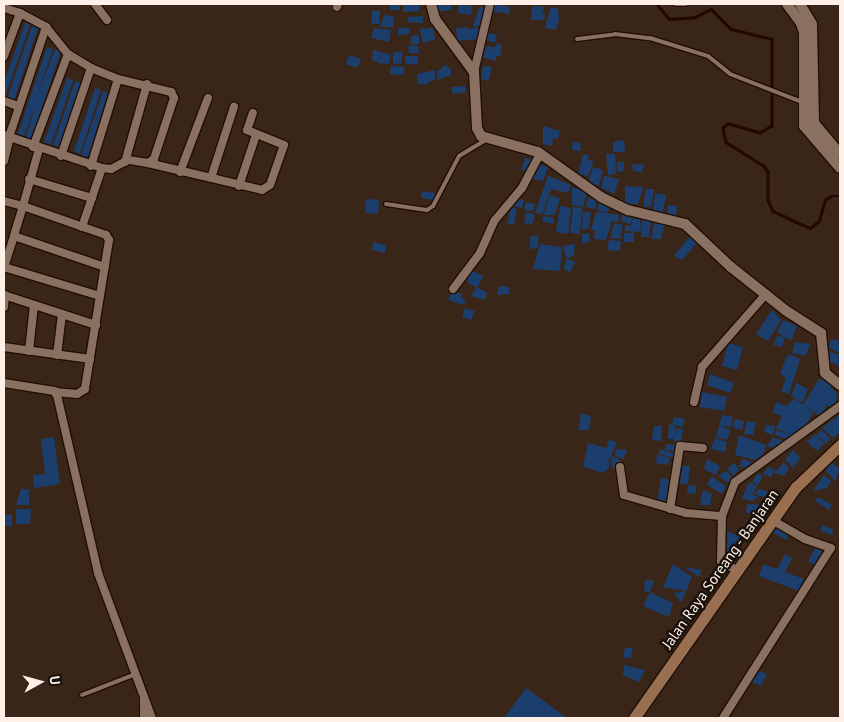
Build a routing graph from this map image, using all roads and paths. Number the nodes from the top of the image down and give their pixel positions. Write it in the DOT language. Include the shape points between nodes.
graph roads {
  1 [pos="95,4"];
  2 [pos="430,4"];
  3 [pos="490,4"];
  4 [pos="676,4"];
  5 [pos="686,4"];
  6 [pos="787,4"];
  7 [pos="800,4"];
  8 [pos="4,8"];
  9 [pos="20,13"];
  10 [pos="107,20"];
  11 [pos="46,27"];
  12 [pos="577,39"];
  13 [pos="68,54"];
  14 [pos="4,56"];
  15 [pos="91,68"];
  16 [pos="474,72"];
  17 [pos="118,79"];
  18 [pos="147,84"];
  19 [pos="208,98"];
  20 [pos="4,102"];
  21 [pos="803,103"];
  22 [pos="18,106"];
  23 [pos="234,107"];
  24 [pos="253,114"];
  25 [pos="256,135"];
  26 [pos="8,136"];
  27 [pos="488,139"];
  28 [pos="36,148"];
  29 [pos="540,154"];
  30 [pos="836,154"];
  31 [pos="61,156"];
  32 [pos="4,161"];
  33 [pos="125,162"];
  34 [pos="148,163"];
  35 [pos="91,166"];
  36 [pos="102,168"];
  37 [pos="840,168"];
  38 [pos="180,172"];
  39 [pos="211,178"];
  40 [pos="30,179"];
  41 [pos="239,186"];
  42 [pos="92,198"];
  43 [pos="4,201"];
  44 [pos="386,204"];
  45 [pos="23,206"];
  46 [pos="82,227"];
  47 [pos="14,236"];
  48 [pos="4,267"];
  49 [pos="105,267"];
  50 [pos="453,289"];
  51 [pos="766,294"];
  52 [pos="5,295"];
  53 [pos="100,296"];
  54 [pos="34,305"];
  55 [pos="4,307"];
  56 [pos="62,314"];
  57 [pos="96,325"];
  58 [pos="4,347"];
  59 [pos="28,351"];
  60 [pos="57,355"];
  61 [pos="90,359"];
  62 [pos="4,383"];
  63 [pos="840,385"];
  64 [pos="56,393"];
  65 [pos="694,402"];
  66 [pos="840,406"];
  67 [pos="840,445"];
  68 [pos="703,448"];
  69 [pos="620,467"];
  70 [pos="670,509"];
  71 [pos="722,516"];
  72 [pos="772,520"];
  73 [pos="736,570"];
  74 [pos="136,674"];
  75 [pos="82,695"];
  76 [pos="145,697"];
  77 [pos="144,718"];
  78 [pos="152,718"];
  79 [pos="634,718"];
  80 [pos="723,718"];
  1 -- 10 [label="street"];
  2 -- 16 [label="street" via="434,19"];
  3 -- 16 [label="street"];
  4 -- 5 [label="lane"];
  6 -- 21 [label="street" via="804,32"];
  7 -- 30 [label="street" via="812,24 814,123"];
  8 -- 9 [label="street"];
  9 -- 11 [label="street"];
  9 -- 14 [label="street"];
  11 -- 13 [label="street"];
  11 -- 22 [label="street"];
  12 -- 21 [label="lane" via="615,34 650,38 708,56 730,74"];
  13 -- 15 [label="street"];
  13 -- 28 [label="street"];
  15 -- 17 [label="street"];
  15 -- 31 [label="street"];
  16 -- 27 [label="street" via="477,128 481,136"];
  17 -- 18 [label="street"];
  17 -- 35 [label="street"];
  18 -- 33 [label="street"];
  18 -- 34 [label="street" via="171,92 174,98 154,159"];
  19 -- 38 [label="street"];
  20 -- 22 [label="street"];
  21 -- 30 [label="street" via="804,126"];
  22 -- 26 [label="street"];
  23 -- 39 [label="street"];
  24 -- 25 [label="street" via="247,130"];
  25 -- 41 [label="street"];
  25 -- 41 [label="street" via="281,143 284,149 267,188"];
  26 -- 28 [label="street"];
  26 -- 32 [label="street"];
  27 -- 29 [label="street"];
  27 -- 44 [label="lane" via="459,156 433,206 427,210"];
  28 -- 31 [label="street"];
  28 -- 40 [label="street"];
  29 -- 50 [label="street" via="522,188 495,220 480,253"];
  29 -- 51 [label="street" via="601,197 628,210 683,223"];
  30 -- 37 [label="street"];
  31 -- 35 [label="street"];
  33 -- 34 [label="street"];
  33 -- 36 [label="street" via="111,169"];
  34 -- 38 [label="street"];
  35 -- 36 [label="street"];
  36 -- 42 [label="street"];
  38 -- 39 [label="street"];
  39 -- 41 [label="street"];
  40 -- 42 [label="street"];
  40 -- 45 [label="street"];
  42 -- 46 [label="street"];
  43 -- 45 [label="street"];
  45 -- 46 [label="street"];
  45 -- 47 [label="street"];
  46 -- 49 [label="street" via="106,235 109,240"];
  47 -- 48 [label="street"];
  47 -- 49 [label="street"];
  48 -- 53 [label="street"];
  49 -- 53 [label="street"];
  51 -- 63 [label="street" via="821,334 825,373"];
  51 -- 65 [label="street" via="702,367"];
  52 -- 54 [label="street"];
  52 -- 55 [label="street"];
  53 -- 57 [label="street"];
  54 -- 56 [label="street"];
  54 -- 59 [label="street"];
  56 -- 57 [label="street"];
  56 -- 60 [label="street"];
  57 -- 61 [label="street"];
  58 -- 59 [label="street"];
  59 -- 60 [label="street"];
  60 -- 61 [label="street"];
  61 -- 64 [label="street" via="82,393"];
  62 -- 64 [label="street"];
  64 -- 74 [label="street" via="98,572"];
  66 -- 71 [label="street" via="736,482"];
  67 -- 72 [label="main road, Jalan Raya Soreang - Banjaran" via="796,487"];
  68 -- 70 [label="street" via="680,446"];
  69 -- 70 [label="street" via="622,493"];
  70 -- 71 [label="street" via="703,516"];
  71 -- 73 [label="street" via="721,561"];
  72 -- 73 [label="main road, Jalan Raya Soreang - Banjaran"];
  72 -- 80 [label="street" via="805,539 831,548"];
  73 -- 79 [label="main road, Jalan Raya Soreang - Banjaran"];
  74 -- 75 [label="lane"];
  74 -- 76 [label="street"];
  76 -- 77 [label="street"];
  76 -- 78 [label="street"];
}
